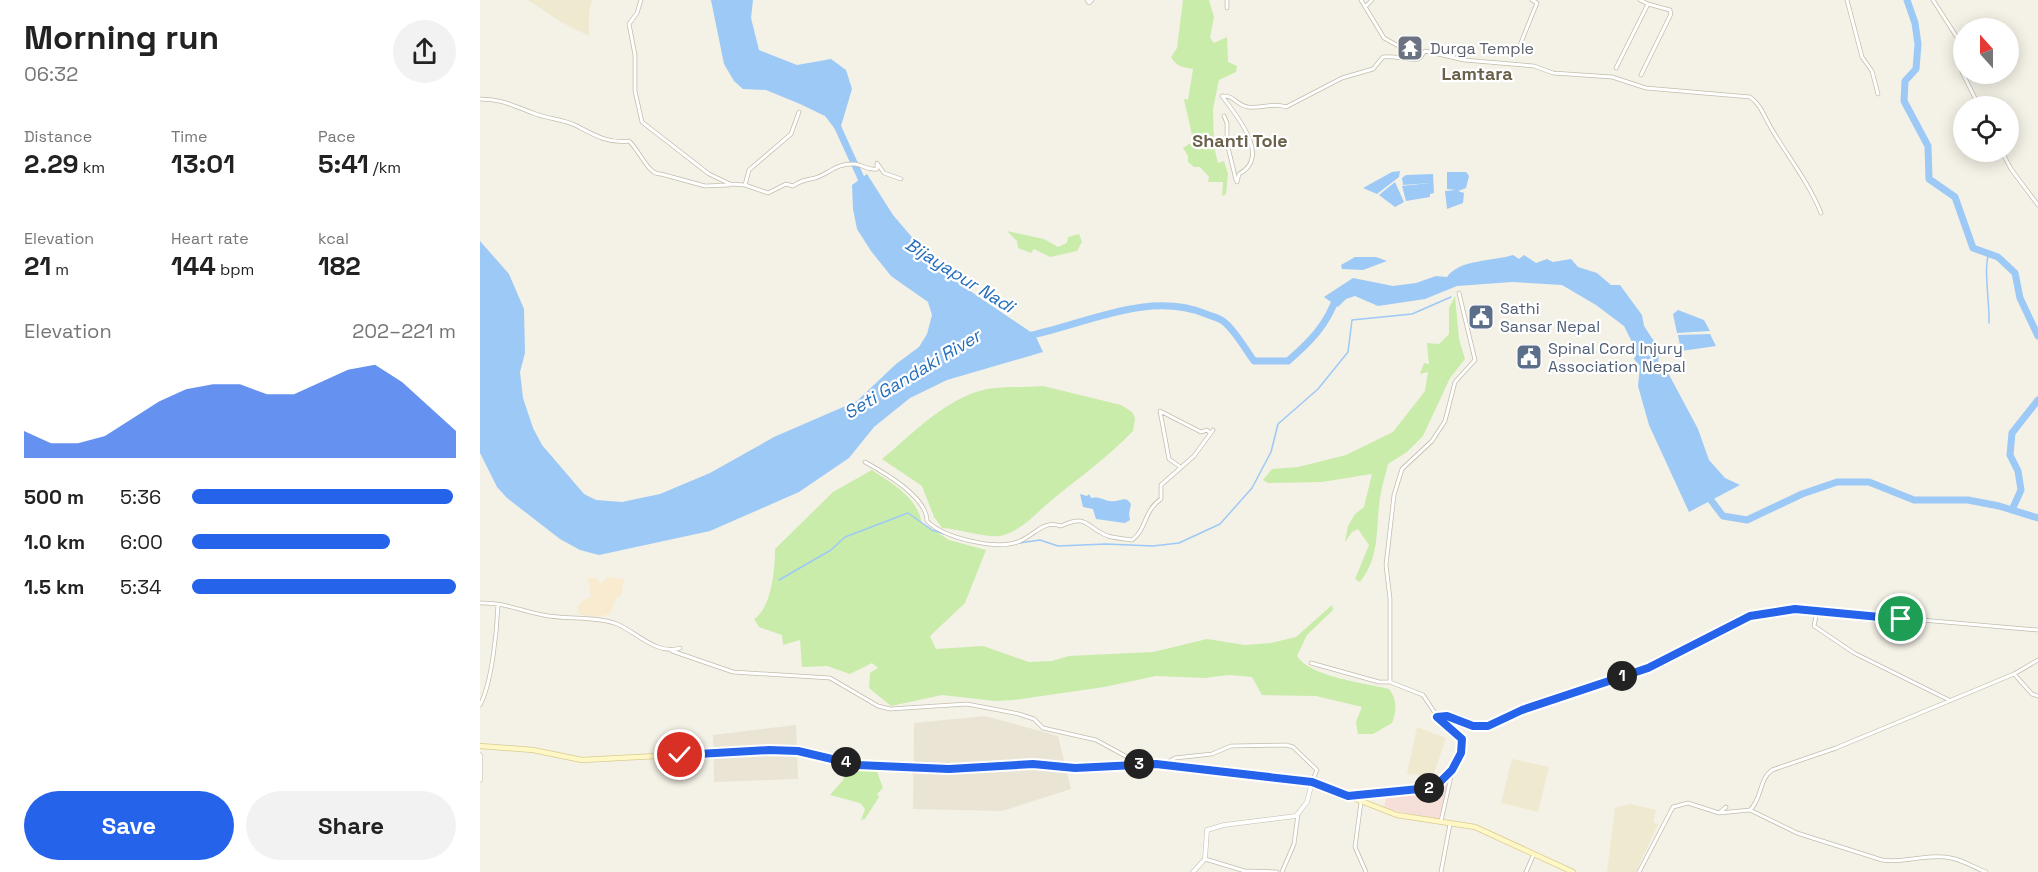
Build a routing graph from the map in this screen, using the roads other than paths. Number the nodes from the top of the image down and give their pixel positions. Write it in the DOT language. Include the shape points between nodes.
graph roads {
  1 [pos="641,0"];
  2 [pos="1088,0"];
  3 [pos="1092,0"];
  4 [pos="1227,0"];
  5 [pos="1361,0"];
  6 [pos="1372,0"];
  7 [pos="1532,0"];
  8 [pos="1640,0"];
  9 [pos="1847,0"];
  10 [pos="1933,0"];
  11 [pos="1648,4"];
  12 [pos="1365,7"];
  13 [pos="1227,8"];
  14 [pos="1520,45"];
  15 [pos="1420,58"];
  16 [pos="1616,68"];
  17 [pos="1641,75"];
  18 [pos="1878,94"];
  19 [pos="1973,96"];
  20 [pos="480,99"];
  21 [pos="799,112"];
  22 [pos="1224,116"];
  23 [pos="2007,162"];
  24 [pos="901,179"];
  25 [pos="730,184"];
  26 [pos="745,185"];
  27 [pos="2038,205"];
  28 [pos="1821,213"];
  29 [pos="1459,293"];
  30 [pos="1214,430"];
  31 [pos="1210,434"];
  32 [pos="865,462"];
  33 [pos="1179,466"];
  34 [pos="480,603"];
  35 [pos="498,604"];
  36 [pos="1817,611"];
  37 [pos="2038,630"];
  38 [pos="680,648"];
  39 [pos="672,651"];
  40 [pos="2038,660"];
  41 [pos="1311,663"];
  42 [pos="2014,674"];
  43 [pos="1390,682"];
  44 [pos="2038,696"];
  45 [pos="1949,700"];
  46 [pos="480,705"];
  47 [pos="1437,717"];
  48 [pos="480,746"];
  49 [pos="480,755"];
  50 [pos="1134,764"];
  51 [pos="1163,764"];
  52 [pos="1452,770"];
  53 [pos="480,780"];
  54 [pos="1312,782"];
  55 [pos="1348,796"];
  56 [pos="1362,801"];
  57 [pos="1726,807"];
  58 [pos="1750,810"];
  59 [pos="1719,813"];
  60 [pos="1298,814"];
  61 [pos="1441,823"];
  62 [pos="1450,824"];
  63 [pos="1533,856"];
  64 [pos="1205,859"];
  65 [pos="1248,871"];
  66 [pos="1193,872"];
  67 [pos="1277,872"];
  68 [pos="1282,872"];
  69 [pos="1366,872"];
  70 [pos="1441,872"];
  71 [pos="1526,872"];
  72 [pos="1573,872"];
  73 [pos="1639,872"];
  74 [pos="1986,872"];
  1 -- 25 [label="street" via="629,24 642,122 709,174"];
  2 -- 3 [label="street"];
  4 -- 13 [label="street"];
  5 -- 12 [label="street"];
  6 -- 12 [label="street"];
  7 -- 14 [label="street" via="1537,3"];
  8 -- 11 [label="street"];
  9 -- 18 [label="street" via="1862,57 1872,71"];
  10 -- 19 [label="street" via="1960,42 1962,72"];
  11 -- 16 [label="street"];
  11 -- 17 [label="street" via="1670,10 1671,14"];
  12 -- 15 [label="street" via="1384,38"];
  15 -- 22 [label="street" via="1383,57 1374,69 1342,78 1286,107 1275,103 1263,108 1246,107 1231,96 1222,96 1244,124 1251,145 1252,163 1239,174 1237,182"];
  15 -- 28 [label="street" via="1425,51 1464,60 1534,66 1552,73 1612,77 1646,88 1750,97 1808,183"];
  20 -- 25 [label="street" via="517,105 533,114 576,125 595,138 629,141 654,174 711,187"];
  21 -- 26 [label="street" via="791,134 748,170"];
  23 -- 27 [label="street"];
  24 -- 26 [label="street" via="884,173 877,163 873,170 852,164 828,170 768,193"];
  25 -- 26 [label="street"];
  29 -- 43 [label="street" via="1475,360 1455,382 1445,421 1432,441 1402,469 1394,495 1386,565"];
  30 -- 31 [label="street"];
  31 -- 33 [label="street" via="1194,456"];
  31 -- 33 [label="street" via="1160,411 1169,459"];
  32 -- 33 [label="street" via="895,480 923,505 927,521 935,530 1004,544 1018,542 1051,523 1061,526 1074,519 1083,520 1108,536 1132,540 1138,536 1150,506 1161,499 1161,485"];
  34 -- 35 [label="street"];
  35 -- 39 [label="street" via="544,616 616,624"];
  35 -- 46 [label="street" via="490,683"];
  36 -- 37 [label="street"];
  36 -- 45 [label="street" via="1814,626 1839,645"];
  36 -- 47 [label="street" via="1795,609 1750,616 1648,668 1522,710 1488,726"];
  38 -- 39 [label="street"];
  39 -- 50 [label="street" via="733,672 830,678 879,706 890,708 968,704 1019,714 1034,719 1043,728 1096,740"];
  40 -- 42 [label="street"];
  41 -- 43 [label="street"];
  42 -- 44 [label="street"];
  42 -- 45 [label="street"];
  43 -- 47 [label="street" via="1423,695"];
  45 -- 58 [label="street" via="1836,748 1772,770 1765,776"];
  47 -- 52 [label="street" via="1462,739 1461,753"];
  48 -- 50 [label="main road" via="533,750 582,760 769,750 812,753 857,765 949,769"];
  49 -- 53 [label="street"];
  50 -- 51 [label="main road"];
  51 -- 54 [label="main road"];
  51 -- 54 [label="street" via="1231,747 1286,745 1317,770"];
  52 -- 55 [label="street" via="1429,788"];
  52 -- 61 [label="street"];
  54 -- 55 [label="main road"];
  54 -- 60 [label="street" via="1307,802"];
  55 -- 56 [label="main road"];
  56 -- 61 [label="main road" via="1397,815"];
  56 -- 69 [label="street" via="1355,847"];
  57 -- 59 [label="street"];
  58 -- 59 [label="street"];
  58 -- 74 [label="street" via="1797,833 1881,860 1951,858"];
  59 -- 73 [label="street" via="1688,803 1673,807"];
  60 -- 64 [label="street" via="1209,829"];
  60 -- 68 [label="street" via="1294,844"];
  61 -- 62 [label="main road"];
  62 -- 63 [label="main road" via="1480,829"];
  62 -- 70 [label="street"];
  63 -- 71 [label="street"];
  63 -- 72 [label="main road"];
  64 -- 65 [label="street"];
  64 -- 66 [label="street"];
  65 -- 67 [label="street"];
}
